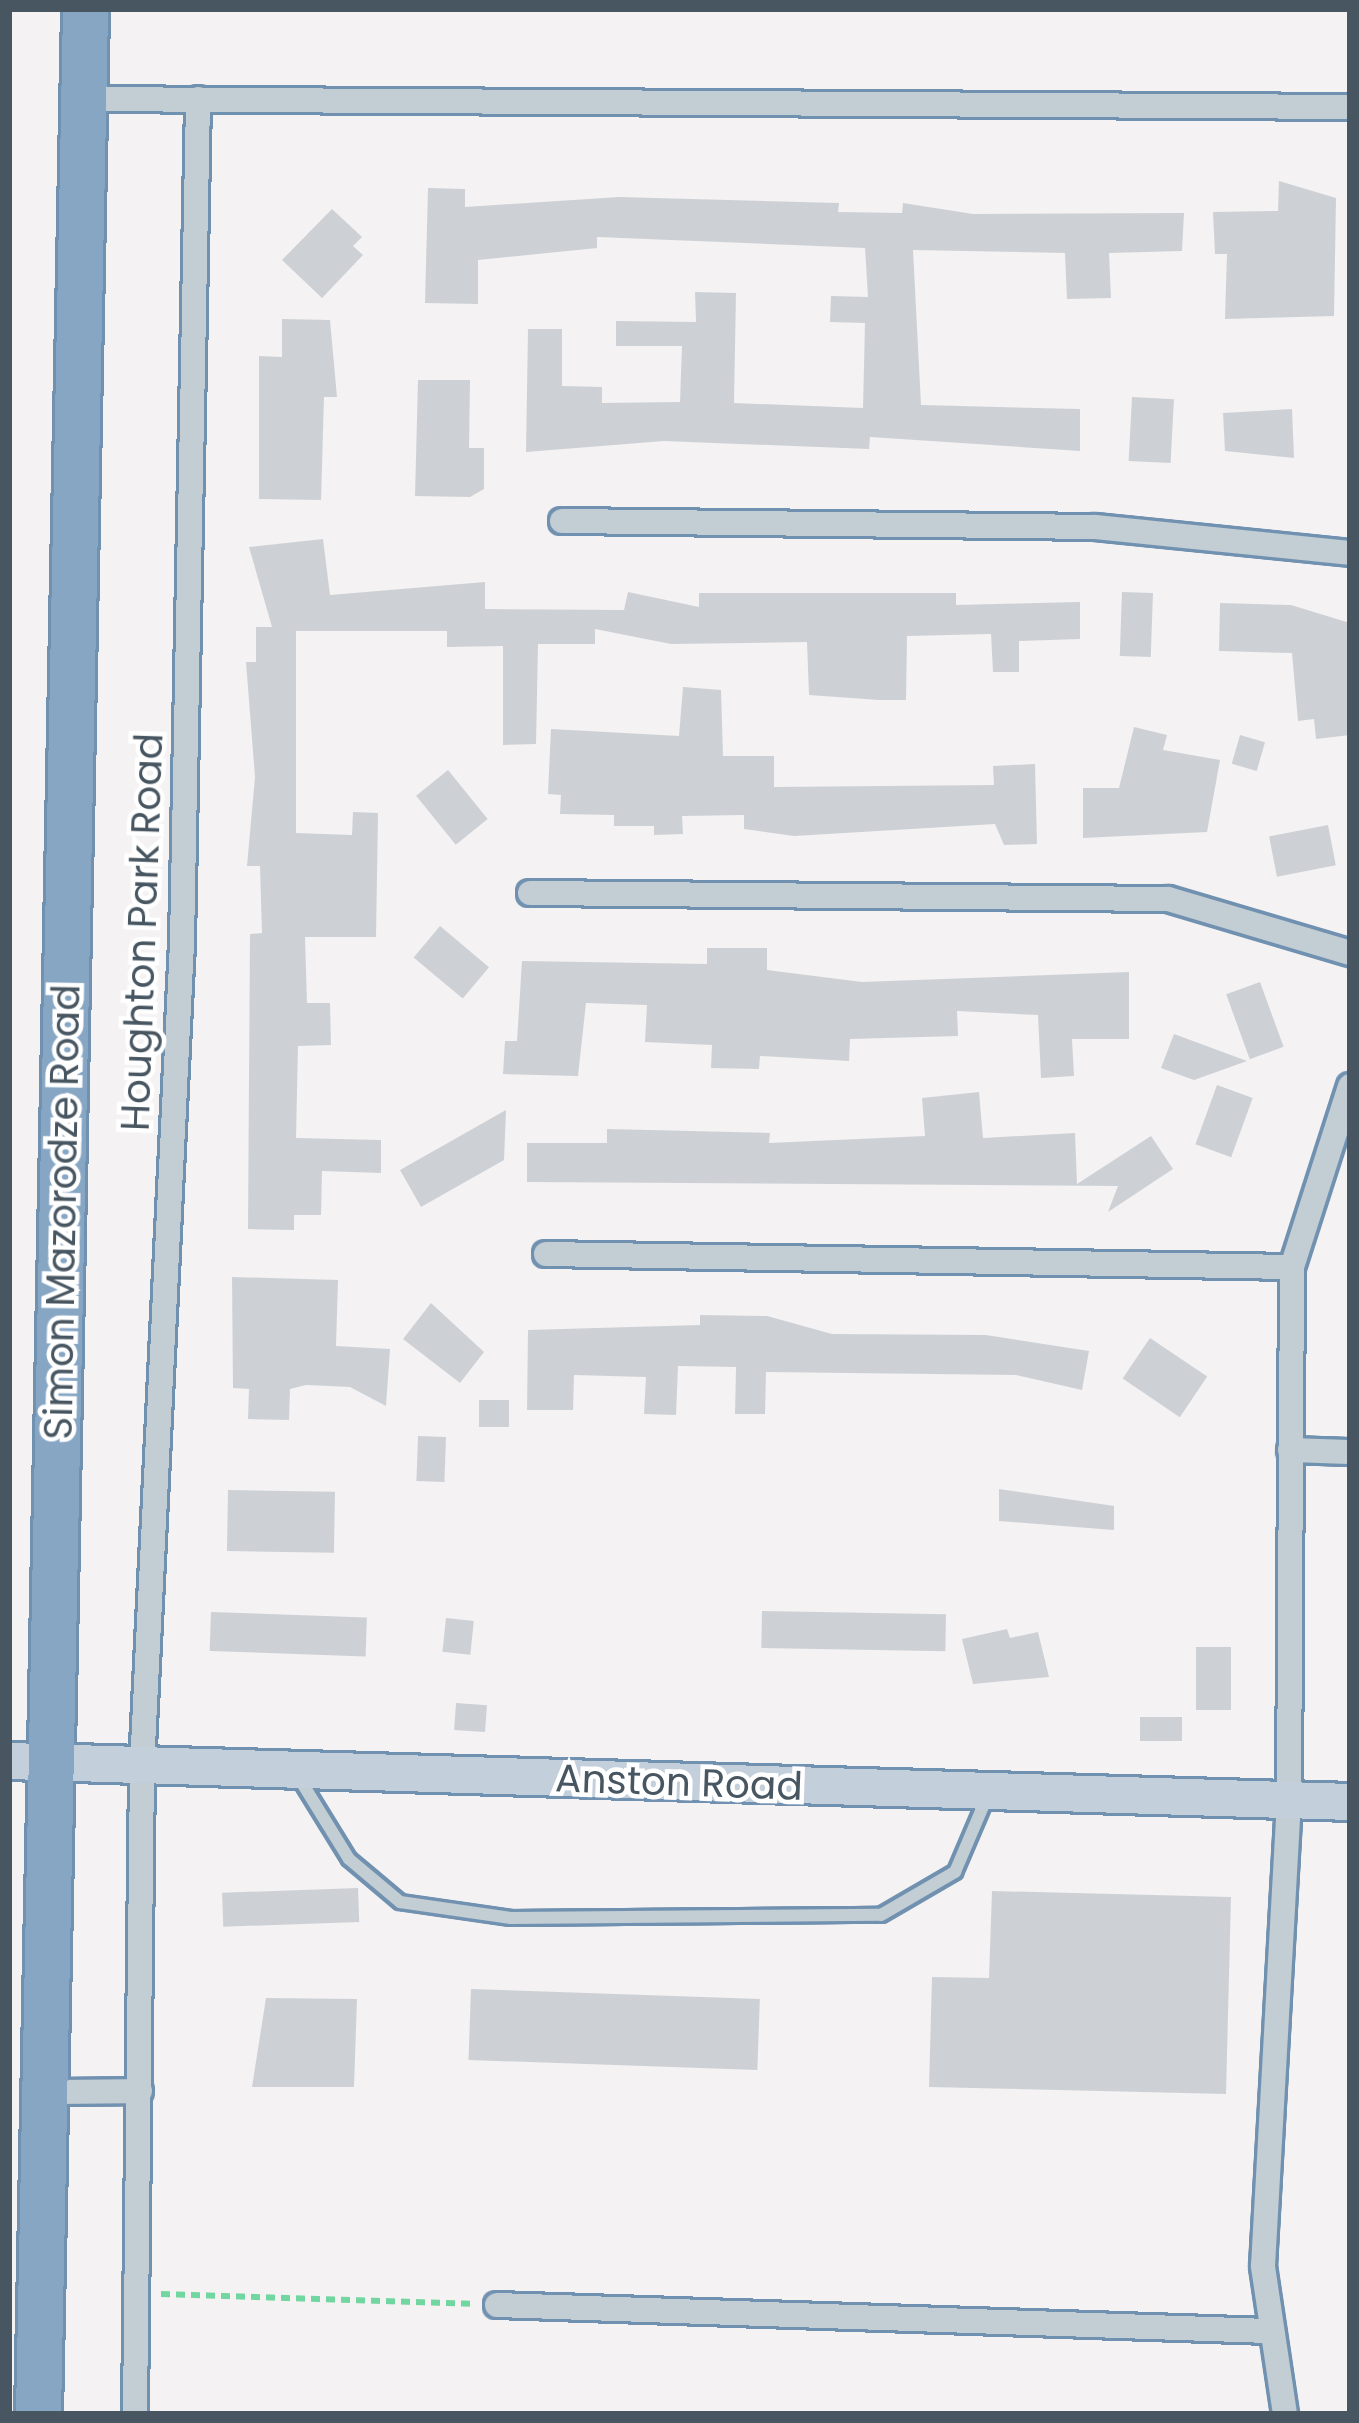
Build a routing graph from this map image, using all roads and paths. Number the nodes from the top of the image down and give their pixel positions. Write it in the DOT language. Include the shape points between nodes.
graph roads {
  1 [pos="85,9"];
  2 [pos="82,99"];
  3 [pos="198,99"];
  4 [pos="1350,107"];
  5 [pos="562,521"];
  6 [pos="1350,553"];
  7 [pos="530,893"];
  8 [pos="1350,953"];
  9 [pos="1350,1086"];
  10 [pos="545,1253"];
  11 [pos="1292,1267"];
  12 [pos="1291,1450"];
  13 [pos="1350,1452"];
  14 [pos="9,1761"];
  15 [pos="54,1762"];
  16 [pos="142,1767"];
  17 [pos="295,1772"];
  18 [pos="988,1792"];
  19 [pos="1289,1802"];
  20 [pos="1350,1802"];
  21 [pos="140,2091"];
  22 [pos="46,2092"];
  23 [pos="139,2293"];
  24 [pos="497,2305"];
  25 [pos="1270,2331"];
  26 [pos="38,2414"];
  27 [pos="135,2414"];
  28 [pos="1285,2414"];
  1 -- 2 [label="highway, Simon Mazorodze Road"];
  2 -- 3 [label="street"];
  2 -- 15 [label="highway, Simon Mazorodze Road"];
  3 -- 4 [label="street"];
  3 -- 16 [label="street, Houghton Park Road" via="182,942"];
  5 -- 6 [label="street" via="1095,527"];
  7 -- 8 [label="street" via="1168,899"];
  9 -- 11 [label="street"];
  10 -- 11 [label="street"];
  11 -- 12 [label="street"];
  12 -- 13 [label="street"];
  12 -- 19 [label="street"];
  14 -- 15 [label="main road, Anston Road"];
  15 -- 16 [label="main road, Anston Road"];
  15 -- 22 [label="highway, Simon Mazorodze Road"];
  16 -- 17 [label="main road, Anston Road"];
  16 -- 21 [label="street, Houghton Park Road"];
  17 -- 18 [label="main road, Anston Road"];
  17 -- 18 [label="lane" via="350,1859 400,1902 511,1918 881,1916 955,1872"];
  18 -- 19 [label="main road, Anston Road"];
  19 -- 20 [label="main road, Anston Road"];
  19 -- 25 [label="street" via="1263,2266"];
  21 -- 22 [label="street"];
  21 -- 23 [label="street, Houghton Park Road"];
  22 -- 26 [label="highway, Simon Mazorodze Road"];
  23 -- 24 [label="path"];
  23 -- 27 [label="street, Houghton Park Road"];
  24 -- 25 [label="street"];
  25 -- 28 [label="street"];
}
